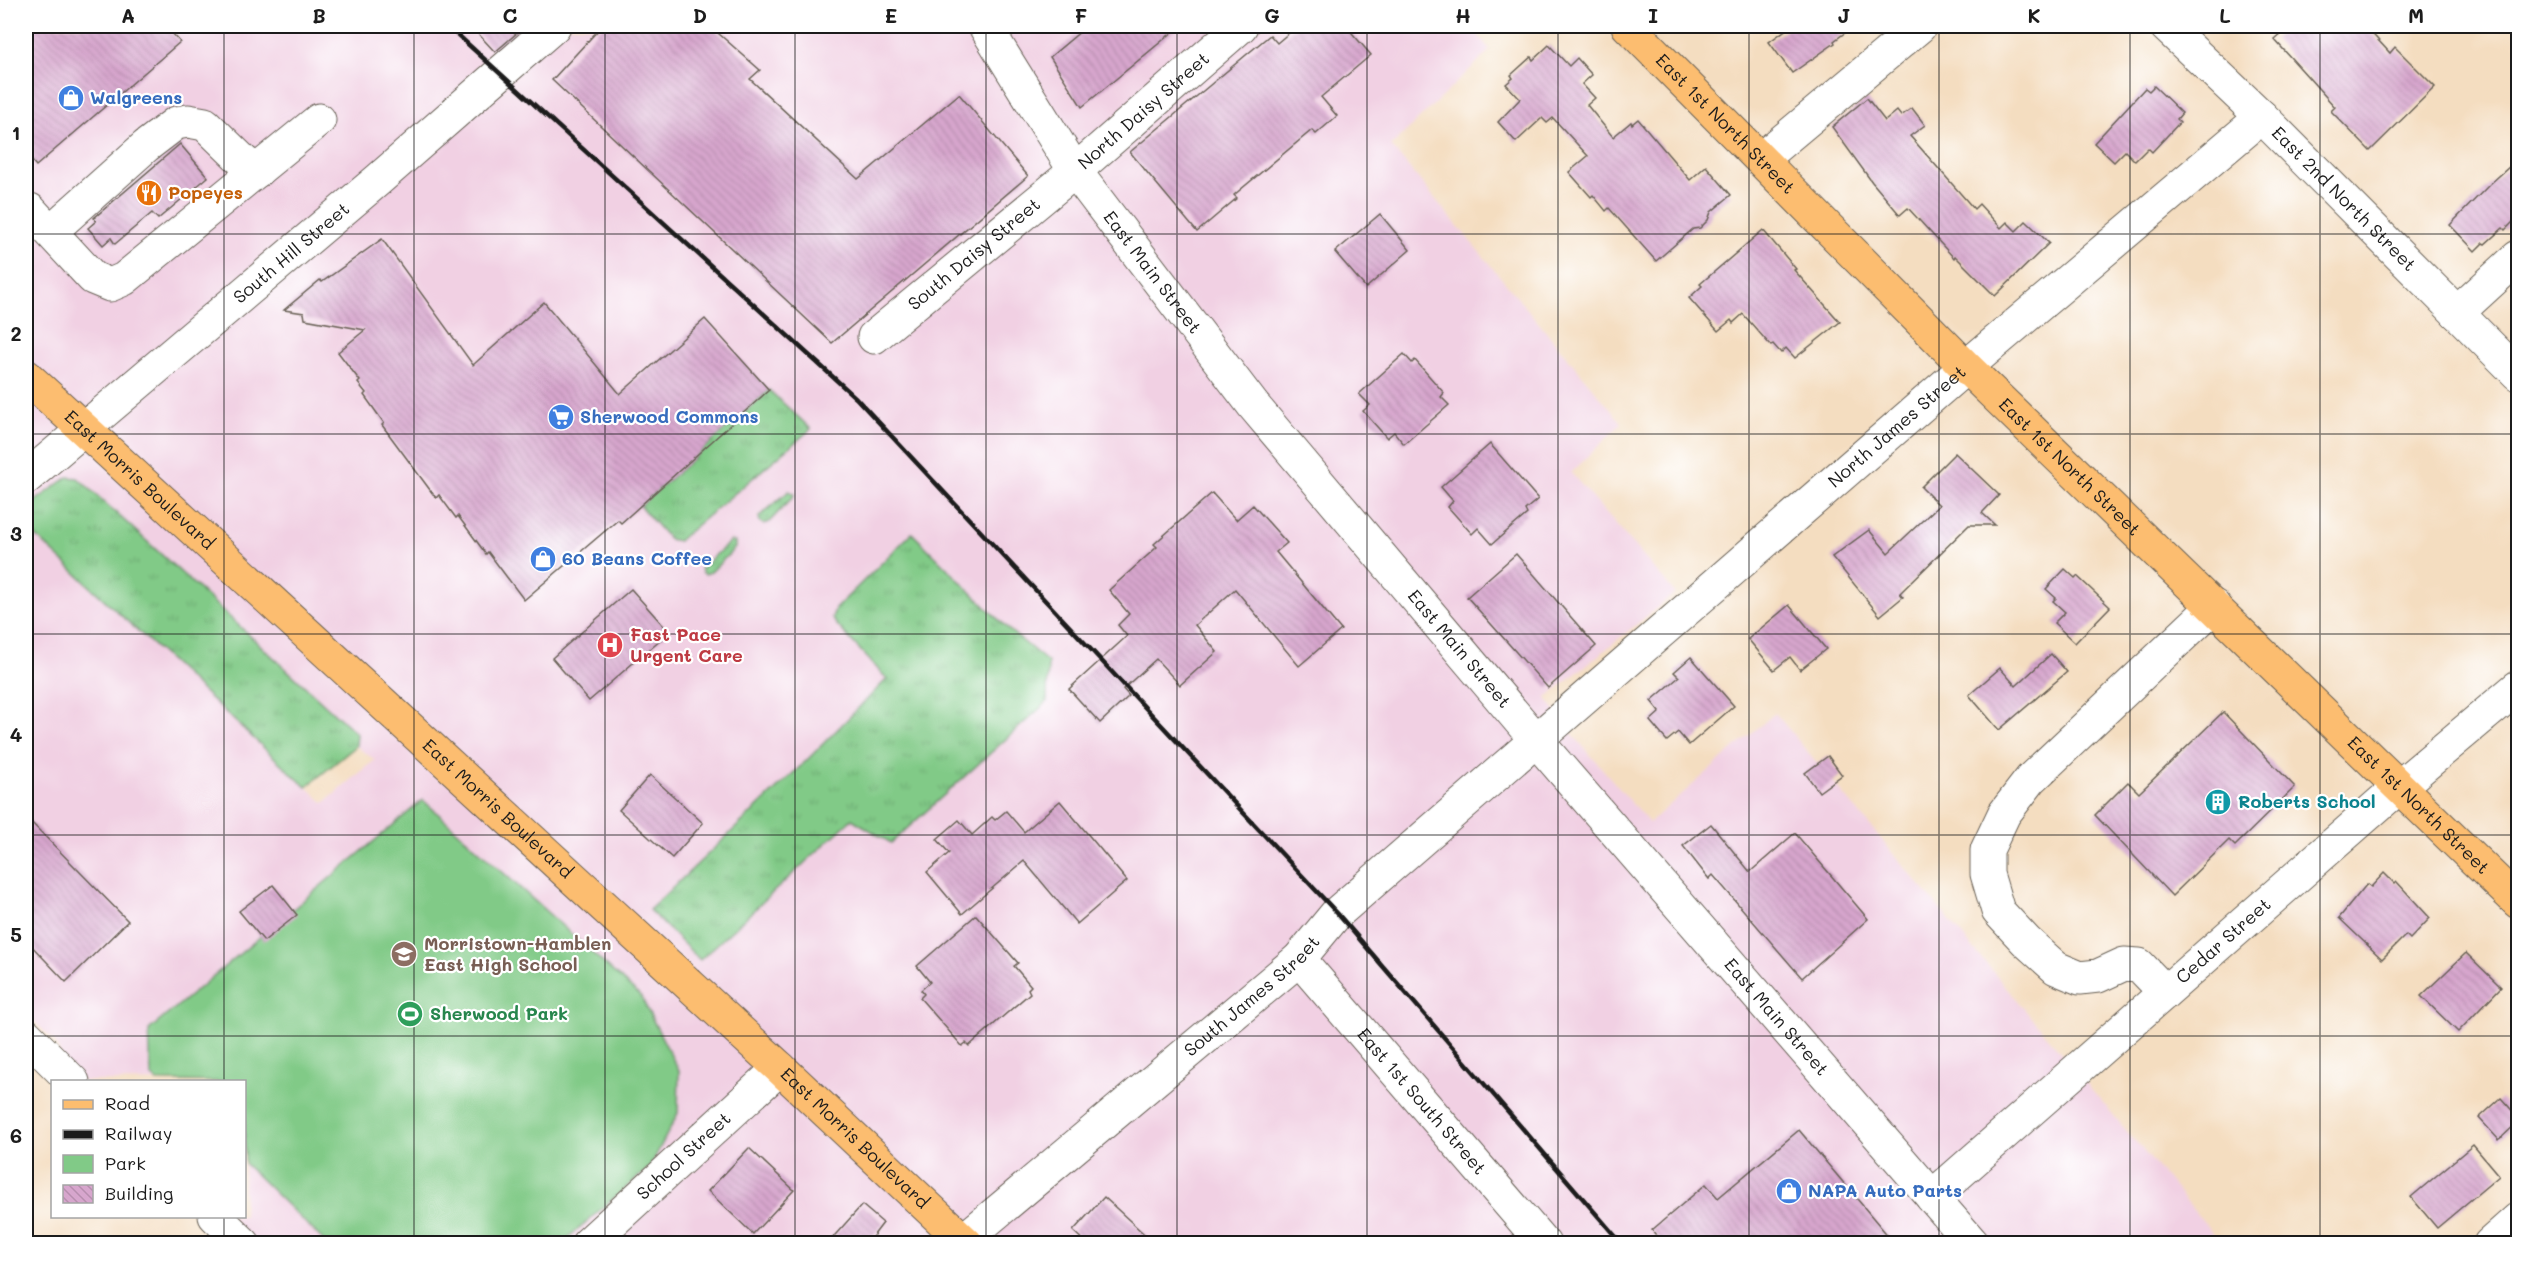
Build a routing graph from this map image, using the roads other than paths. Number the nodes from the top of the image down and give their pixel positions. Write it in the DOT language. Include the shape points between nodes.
graph roads {
  1 [pos="554,26"];
  2 [pos="985,26"];
  3 [pos="1241,26"];
  4 [pos="1628,26"];
  5 [pos="1920,26"];
  6 [pos="2166,26"];
  7 [pos="2262,117"];
  8 [pos="319,120"];
  9 [pos="1761,159"];
  10 [pos="257,171"];
  11 [pos="1075,171"];
  12 [pos="2518,257"];
  13 [pos="2457,313"];
  14 [pos="874,337"];
  15 [pos="1966,367"];
  16 [pos="2518,374"];
  17 [pos="26,376"];
  18 [pos="82,430"];
  19 [pos="26,478"];
  20 [pos="2214,606"];
  21 [pos="2518,687"];
  22 [pos="1536,740"];
  23 [pos="2400,786"];
  24 [pos="2518,902"];
  25 [pos="1299,959"];
  26 [pos="2165,992"];
  27 [pos="31,1052"];
  28 [pos="780,1068"];
  29 [pos="70,1080"];
  30 [pos="1932,1197"];
  31 [pos="217,1218"];
  32 [pos="2518,1219"];
  33 [pos="963,1242"];
  34 [pos="244,1244"];
  35 [pos="588,1244"];
  36 [pos="1544,1244"];
  37 [pos="1972,1244"];
  38 [pos="2490,1244"];
  1 -- 18 [label="street, South Hill Street"];
  2 -- 11 [label="street, East Main Street"];
  3 -- 11 [label="street, North Daisy Street"];
  4 -- 9 [label="main road, East 1st North Street"];
  5 -- 9 [label="street"];
  6 -- 7 [label="street, East 2nd North Street"];
  7 -- 13 [label="street, East 2nd North Street"];
  7 -- 15 [label="street, North James Street"];
  8 -- 10 [label="street"];
  9 -- 15 [label="main road, East 1st North Street"];
  10 -- 10 [label="street" via="124,279 110,285 93,278 40,220 176,123 205,124"];
  11 -- 14 [label="street, South Daisy Street"];
  11 -- 22 [label="street, East Main Street" via="1253,405"];
  12 -- 13 [label="street"];
  13 -- 16 [label="street, East 2nd North Street"];
  15 -- 20 [label="main road, East 1st North Street"];
  15 -- 22 [label="street, North James Street"];
  17 -- 18 [label="main road, East Morris Boulevard"];
  18 -- 19 [label="street, South Hill Street"];
  18 -- 28 [label="main road, East Morris Boulevard"];
  20 -- 23 [label="main road, East 1st North Street"];
  20 -- 26 [label="street" via="2031,779 2004,814 1987,849 1987,874 1998,911 2056,968 2080,978 2098,976 2124,964 2139,965"];
  21 -- 23 [label="street, Cedar Street"];
  22 -- 25 [label="street, South James Street" via="1337,913"];
  22 -- 30 [label="street, East Main Street"];
  23 -- 24 [label="main road, East 1st North Street"];
  23 -- 26 [label="street, Cedar Street"];
  25 -- 33 [label="street, South James Street"];
  25 -- 36 [label="street, East 1st South Street"];
  26 -- 30 [label="street, Cedar Street"];
  27 -- 29 [label="street"];
  28 -- 33 [label="main road, East Morris Boulevard"];
  28 -- 35 [label="street, School Street"];
  30 -- 37 [label="street, East Main Street"];
  31 -- 34 [label="street"];
  32 -- 38 [label="street"];
}
